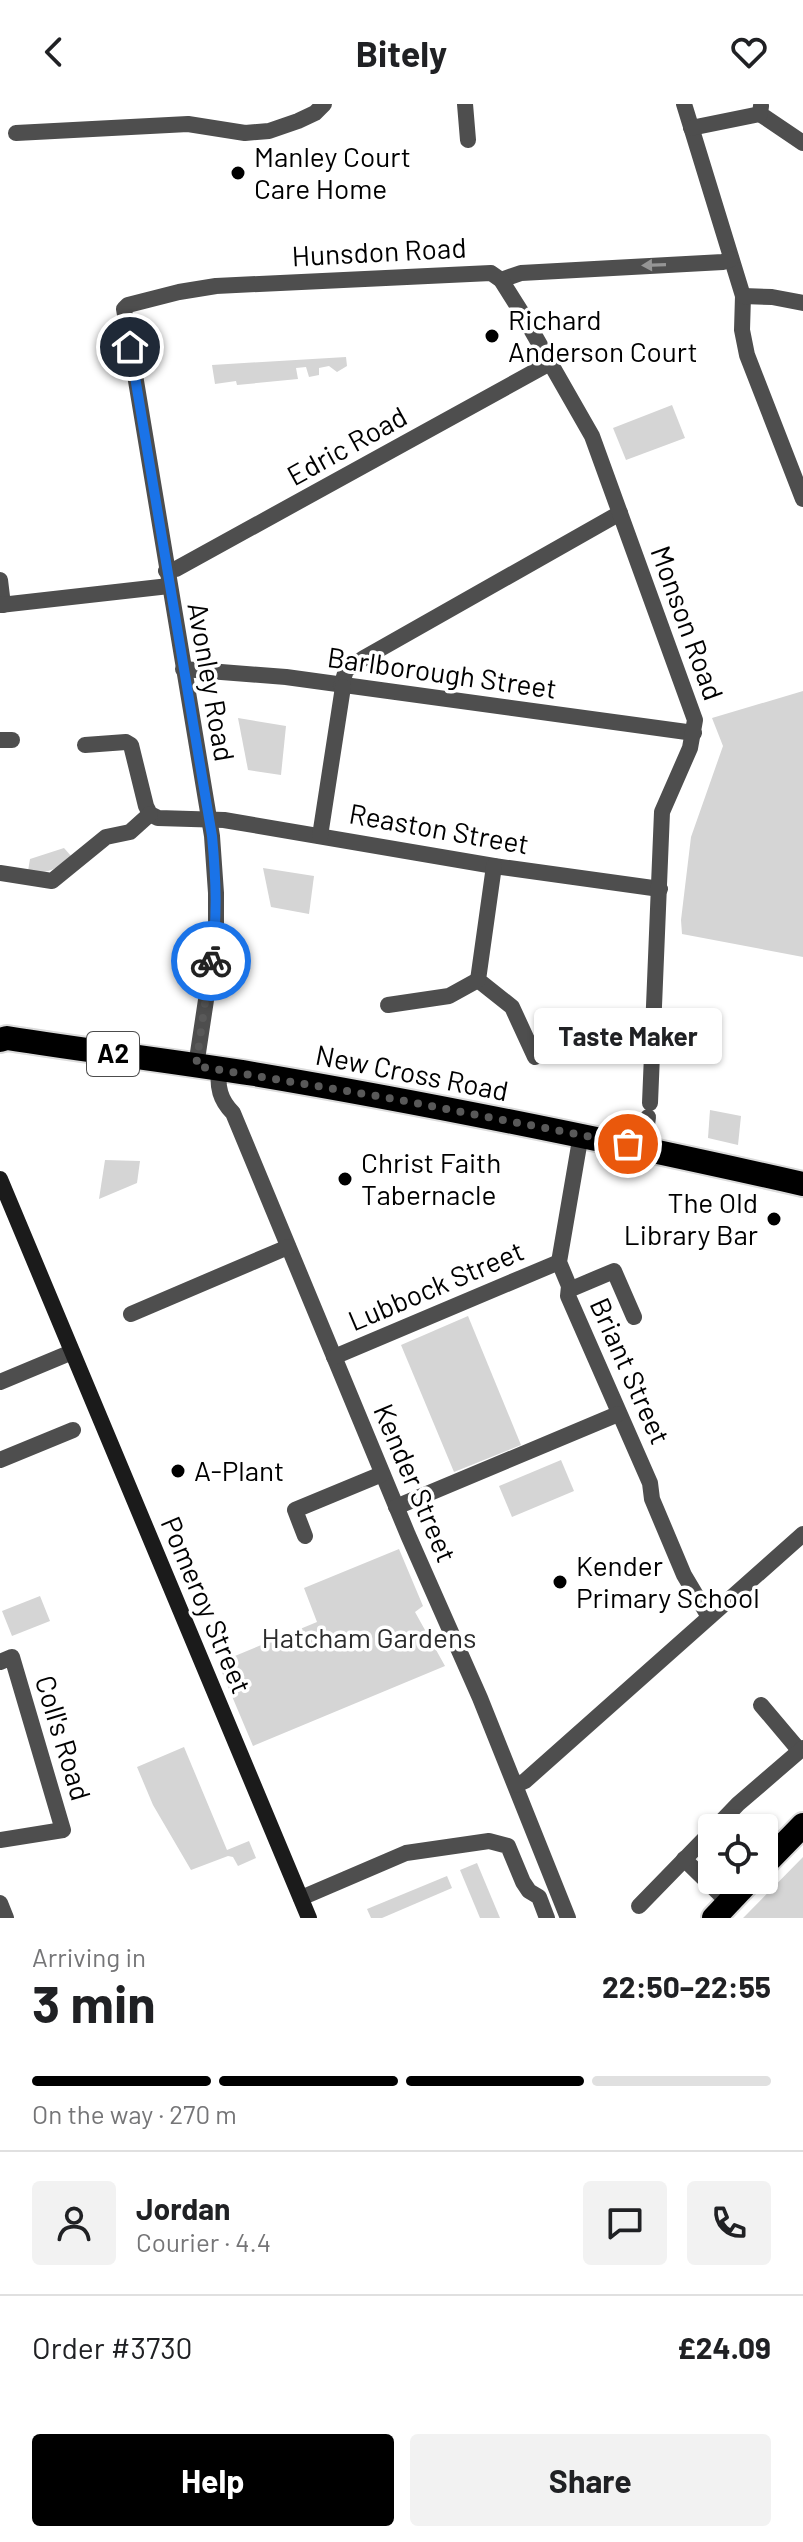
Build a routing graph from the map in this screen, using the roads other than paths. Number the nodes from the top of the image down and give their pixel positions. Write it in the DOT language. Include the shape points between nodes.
graph roads {
  1 [pos="324,104"];
  2 [pos="465,104"];
  3 [pos="684,104"];
  4 [pos="760,109"];
  5 [pos="691,128"];
  6 [pos="16,133"];
  7 [pos="468,140"];
  8 [pos="803,143"];
  9 [pos="731,259"];
  10 [pos="501,280"];
  11 [pos="743,296"];
  12 [pos="803,303"];
  13 [pos="124,309"];
  14 [pos="550,363"];
  15 [pos="803,499"];
  16 [pos="620,513"];
  17 [pos="168,579"];
  18 [pos="0,580"];
  19 [pos="1,605"];
  20 [pos="183,669"];
  21 [pos="342,687"];
  22 [pos="694,733"];
  23 [pos="85,745"];
  24 [pos="150,814"];
  25 [pos="209,820"];
  26 [pos="320,836"];
  27 [pos="494,866"];
  28 [pos="0,873"];
  29 [pos="659,897"];
  30 [pos="478,980"];
  31 [pos="388,1005"];
  32 [pos="2,1036"];
  33 [pos="535,1057"];
  34 [pos="207,1067"];
  35 [pos="581,1134"];
  36 [pos="644,1148"];
  37 [pos="0,1179"];
  38 [pos="803,1184"];
  39 [pos="288,1247"];
  40 [pos="559,1262"];
  41 [pos="569,1290"];
  42 [pos="131,1314"];
  43 [pos="634,1317"];
  44 [pos="72,1352"];
  45 [pos="334,1357"];
  46 [pos="0,1382"];
  47 [pos="618,1414"];
  48 [pos="73,1430"];
  49 [pos="0,1460"];
  50 [pos="382,1474"];
  51 [pos="396,1507"];
  52 [pos="803,1534"];
  53 [pos="305,1536"];
  54 [pos="709,1617"];
  55 [pos="0,1662"];
  56 [pos="761,1705"];
  57 [pos="801,1749"];
  58 [pos="516,1785"];
  59 [pos="728,1814"];
  60 [pos="803,1825"];
  61 [pos="0,1840"];
  62 [pos="698,1845"];
  63 [pos="778,1851"];
  64 [pos="684,1859"];
  65 [pos="736,1894"];
  66 [pos="301,1898"];
  67 [pos="0,1903"];
  68 [pos="639,1906"];
  69 [pos="721,1910"];
  70 [pos="6,1918"];
  71 [pos="309,1918"];
  72 [pos="547,1918"];
  73 [pos="568,1918"];
  1 -- 6 [label="street" via="315,113 269,131 245,133 188,124"];
  2 -- 7 [label="street"];
  3 -- 5 [label="street"];
  4 -- 5 [label="street"];
  4 -- 8 [label="street"];
  5 -- 9 [label="street"];
  9 -- 10 [label="street, Hunsdon Road, one-way" via="521,273"];
  9 -- 11 [label="street"];
  10 -- 13 [label="street, Hunsdon Road" via="474,272 216,286"];
  10 -- 14 [label="street, Monson Road"];
  11 -- 12 [label="street"];
  11 -- 15 [label="street" via="747,355"];
  13 -- 17 [label="street, Avonley Road"];
  14 -- 16 [label="street, Monson Road" via="592,436"];
  14 -- 17 [label="street, Edric Road" via="176,569"];
  16 -- 21 [label="street" via="351,666"];
  16 -- 22 [label="street, Monson Road" via="692,708"];
  17 -- 19 [label="street, Edric Road"];
  17 -- 20 [label="street, Avonley Road"];
  18 -- 19 [label="street"];
  20 -- 21 [label="street, Barlborough Street"];
  20 -- 25 [label="street, Avonley Road"];
  21 -- 22 [label="street, Barlborough Street"];
  21 -- 26 [label="street"];
  22 -- 29 [label="street, Monson Road" via="662,812"];
  23 -- 24 [label="street" via="131,745"];
  24 -- 25 [label="street, Reaston Street"];
  24 -- 28 [label="street" via="130,832 106,837 52,881"];
  25 -- 26 [label="street, Reaston Street"];
  25 -- 34 [label="street, Avonley Road" via="216,934"];
  26 -- 27 [label="street, Reaston Street"];
  27 -- 29 [label="street, Reaston Street"];
  27 -- 30 [label="street"];
  29 -- 36 [label="street, Monson Road"];
  30 -- 31 [label="street" via="449,996"];
  30 -- 33 [label="street" via="512,1007"];
  32 -- 34 [label="highway, New Cross Road / A2"];
  34 -- 35 [label="highway, New Cross Road / A2"];
  34 -- 39 [label="street, Kender Street" via="233,1113"];
  35 -- 36 [label="highway, New Cross Road / A2"];
  35 -- 40 [label="street, Briant Street"];
  36 -- 38 [label="highway, New Cross Road / A2"];
  37 -- 44 [label="main road, Pomeroy Street"];
  39 -- 42 [label="street"];
  39 -- 45 [label="street, Kender Street"];
  40 -- 41 [label="street, Briant Street"];
  40 -- 45 [label="street, Lubbock Street"];
  41 -- 43 [label="street" via="614,1271"];
  41 -- 47 [label="street, Briant Street"];
  44 -- 46 [label="street"];
  44 -- 66 [label="main road, Pomeroy Street"];
  45 -- 50 [label="street, Kender Street"];
  47 -- 51 [label="street"];
  47 -- 54 [label="street, Briant Street" via="684,1575"];
  48 -- 49 [label="street"];
  50 -- 51 [label="street, Kender Street"];
  50 -- 53 [label="street" via="295,1510"];
  51 -- 58 [label="street, Kender Street"];
  52 -- 54 [label="street"];
  54 -- 58 [label="street"];
  55 -- 61 [label="street, Coll's Road" via="12,1657 63,1830"];
  56 -- 57 [label="street"];
  57 -- 59 [label="street"];
  58 -- 73 [label="street, Kender Street"];
  60 -- 63 [label="highway"];
  62 -- 64 [label="street"];
  64 -- 68 [label="street"];
  64 -- 69 [label="street"];
  65 -- 69 [label="highway"];
  66 -- 71 [label="main road, Pomeroy Street"];
  66 -- 72 [label="street" via="406,1853 489,1841 508,1846"];
  67 -- 70 [label="street"];
}
